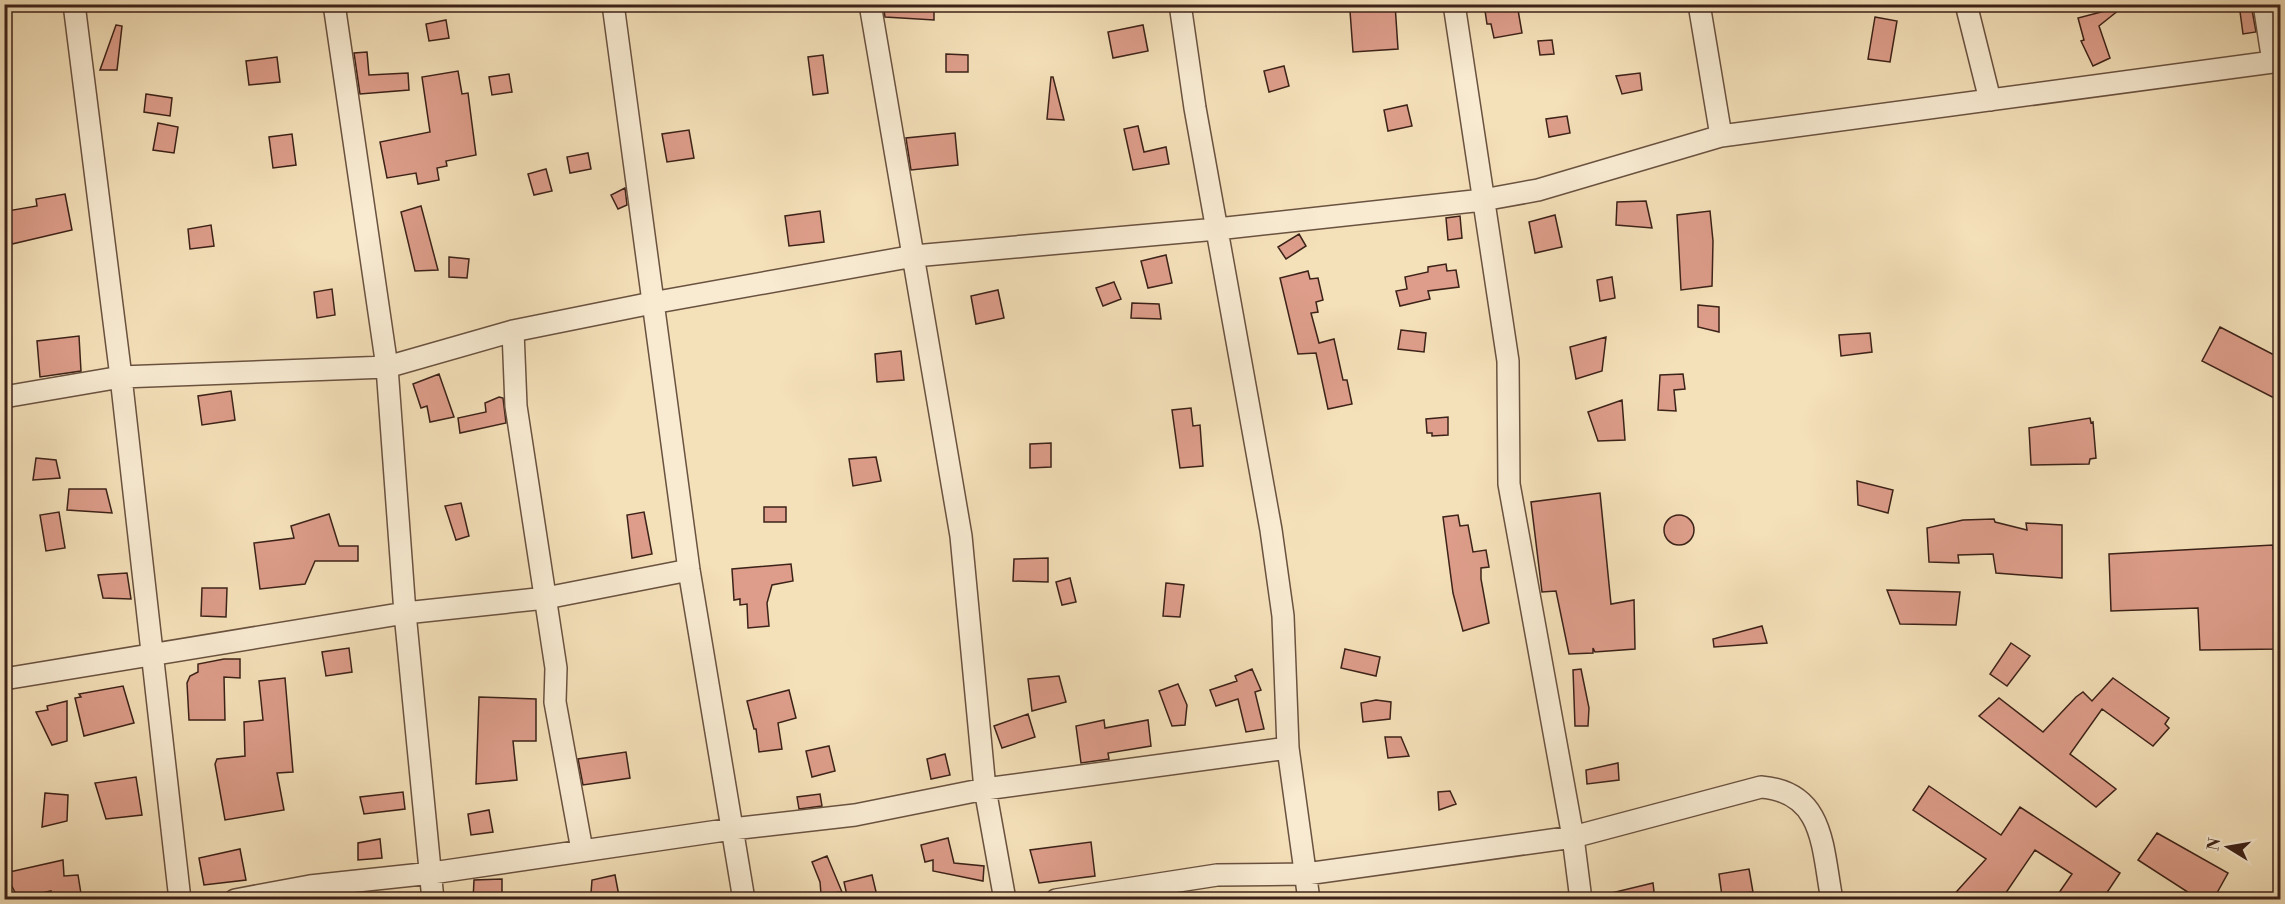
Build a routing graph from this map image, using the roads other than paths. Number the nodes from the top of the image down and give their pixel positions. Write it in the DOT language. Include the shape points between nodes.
graph roads {
  1 [pos="74,4"];
  2 [pos="334,4"];
  3 [pos="613,4"];
  4 [pos="870,4"];
  5 [pos="1180,4"];
  6 [pos="1454,4"];
  7 [pos="1699,4"];
  8 [pos="1966,4"];
  9 [pos="2264,4"];
  10 [pos="2277,61"];
  11 [pos="1990,100"];
  12 [pos="1721,135"];
  13 [pos="1483,200"];
  14 [pos="1217,229"];
  15 [pos="914,256"];
  16 [pos="652,303"];
  17 [pos="513,332"];
  18 [pos="387,367"];
  19 [pos="122,377"];
  20 [pos="4,397"];
  21 [pos="689,570"];
  22 [pos="546,598"];
  23 [pos="405,613"];
  24 [pos="153,654"];
  25 [pos="4,679"];
  26 [pos="1288,748"];
  27 [pos="985,789"];
  28 [pos="732,829"];
  29 [pos="1573,837"];
  30 [pos="582,850"];
  31 [pos="432,873"];
  32 [pos="1306,874"];
  33 [pos="180,900"];
  34 [pos="235,900"];
  35 [pos="433,900"];
  36 [pos="744,900"];
  37 [pos="1005,900"];
  38 [pos="1056,900"];
  39 [pos="1309,900"];
  40 [pos="1581,900"];
  41 [pos="1832,900"];
  1 -- 19 [label="street"];
  2 -- 18 [label="street"];
  3 -- 16 [label="street"];
  4 -- 15 [label="street"];
  5 -- 14 [label="street"];
  6 -- 13 [label="street"];
  7 -- 12 [label="street"];
  8 -- 11 [label="street"];
  9 -- 10 [label="street"];
  10 -- 11 [label="street"];
  11 -- 12 [label="street"];
  12 -- 13 [label="street" via="1538,190"];
  13 -- 14 [label="street"];
  13 -- 29 [label="street" via="1508,361 1509,484"];
  14 -- 15 [label="street"];
  14 -- 26 [label="street" via="1283,616"];
  15 -- 16 [label="street"];
  15 -- 27 [label="street" via="961,536"];
  16 -- 17 [label="street"];
  16 -- 21 [label="street"];
  17 -- 18 [label="street"];
  17 -- 22 [label="street" via="515,397"];
  18 -- 19 [label="street"];
  18 -- 23 [label="street"];
  19 -- 20 [label="street"];
  19 -- 24 [label="street"];
  21 -- 22 [label="street"];
  21 -- 28 [label="street"];
  22 -- 23 [label="street"];
  22 -- 30 [label="street" via="557,680 555,702"];
  23 -- 24 [label="street"];
  23 -- 31 [label="street"];
  24 -- 25 [label="street"];
  24 -- 33 [label="street"];
  26 -- 27 [label="street"];
  26 -- 32 [label="street"];
  27 -- 28 [label="street" via="855,815"];
  27 -- 37 [label="street"];
  28 -- 30 [label="street"];
  28 -- 36 [label="street"];
  29 -- 32 [label="street"];
  29 -- 40 [label="street"];
  29 -- 41 [label="street" via="1742,790 1779,788 1808,807 1816,825"];
  30 -- 31 [label="street"];
  31 -- 34 [label="street" via="310,886"];
  31 -- 35 [label="street"];
  32 -- 38 [label="street" via="1217,875"];
  32 -- 39 [label="street"];
}
